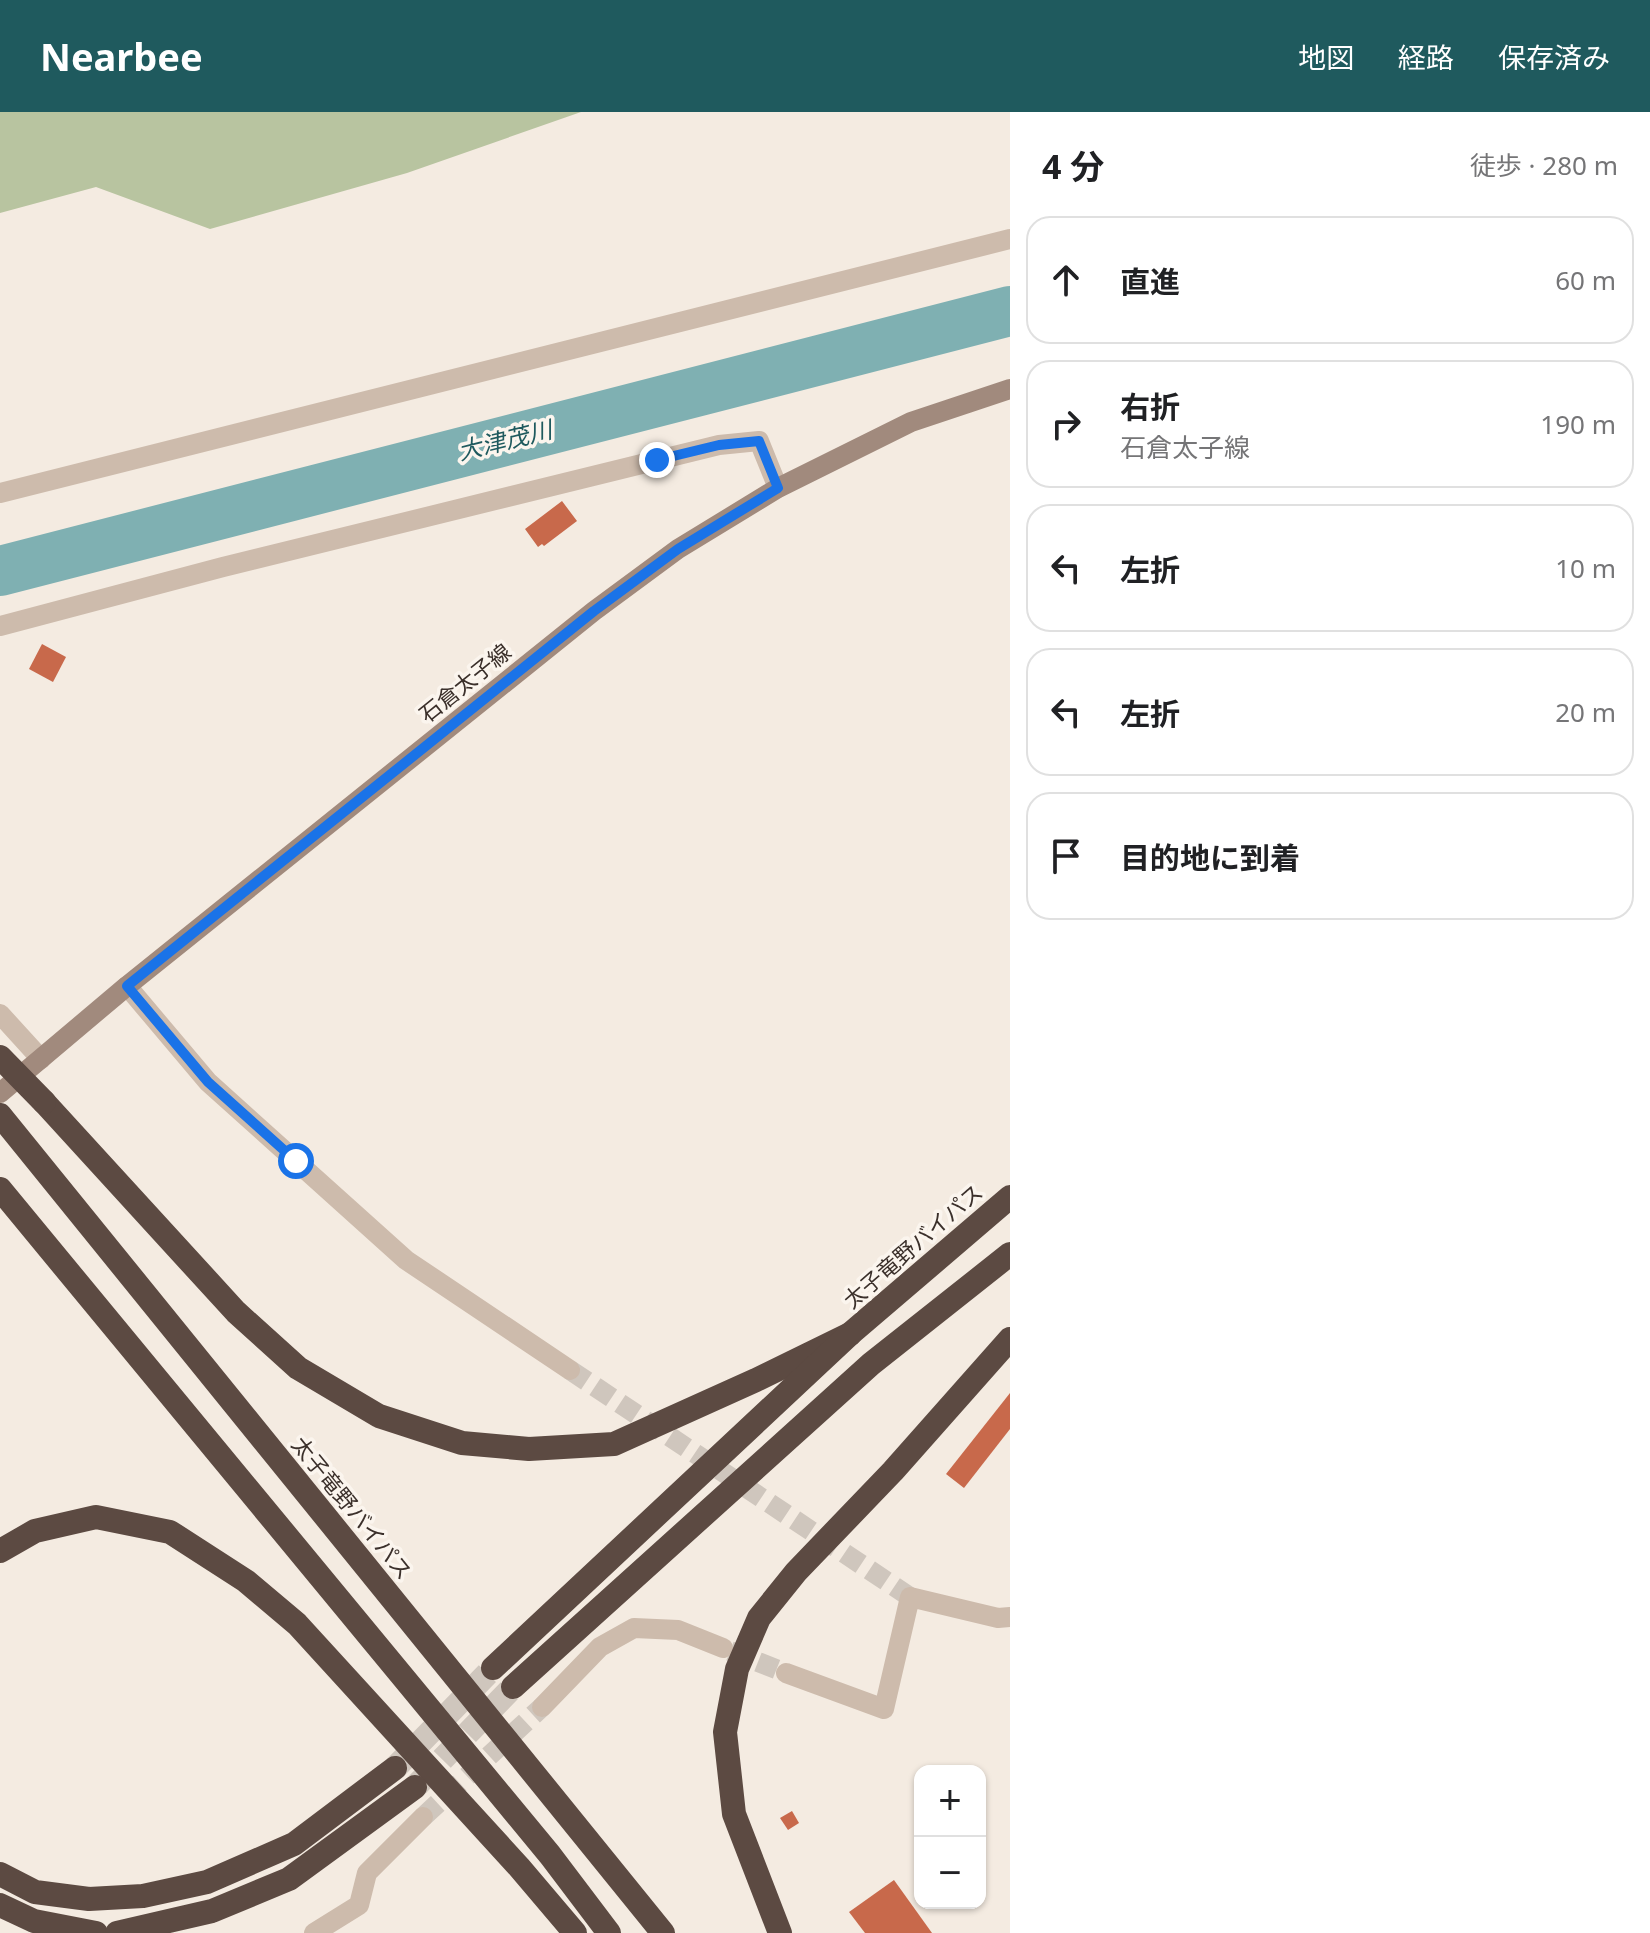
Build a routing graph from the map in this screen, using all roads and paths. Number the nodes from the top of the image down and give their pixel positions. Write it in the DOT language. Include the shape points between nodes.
graph roads {
  1 [pos="1010,239"];
  2 [pos="1010,389"];
  3 [pos="778,488"];
  4 [pos="0,493"];
  5 [pos="0,626"];
  6 [pos="127,986"];
  7 [pos="0,1014"];
  8 [pos="0,1057"];
  9 [pos="41,1059"];
  10 [pos="0,1093"];
  11 [pos="5,1122"];
  12 [pos="0,1189"];
  13 [pos="1010,1197"];
  14 [pos="1010,1254"];
  15 [pos="850,1334"];
  16 [pos="1010,1339"];
  17 [pos="570,1370"];
  18 [pos="0,1551"];
  19 [pos="1010,1617"];
  20 [pos="723,1648"];
  21 [pos="493,1668"];
  22 [pos="786,1673"];
  23 [pos="513,1687"];
  24 [pos="542,1707"];
  25 [pos="395,1768"];
  26 [pos="415,1787"];
  27 [pos="423,1817"];
  28 [pos="0,1874"];
  29 [pos="0,1905"];
  30 [pos="96,1933"];
  31 [pos="117,1933"];
  32 [pos="314,1933"];
  33 [pos="575,1933"];
  34 [pos="609,1933"];
  35 [pos="663,1933"];
  36 [pos="780,1933"];
  1 -- 4 [label="street"];
  2 -- 3 [label="main road, 石倉太子線" via="911,422"];
  3 -- 5 [label="street" via="759,441 719,445"];
  3 -- 6 [label="main road, 石倉太子線" via="678,549 594,611"];
  6 -- 9 [label="main road, 石倉太子線"];
  6 -- 17 [label="street" via="208,1082 406,1260"];
  7 -- 9 [label="street"];
  8 -- 15 [label="highway, bridge" via="236,1312 298,1368 379,1416 462,1443 529,1449 614,1444"];
  9 -- 10 [label="main road, 石倉太子線"];
  11 -- 35 [label="highway, 太子竜野バイパス"];
  12 -- 34 [label="highway" via="530,1830"];
  13 -- 15 [label="highway, 太子竜野バイパス"];
  14 -- 23 [label="highway" via="871,1364"];
  15 -- 21 [label="highway"];
  16 -- 36 [label="highway" via="796,1572 759,1618 737,1669 725,1732 734,1814"];
  18 -- 33 [label="highway" via="35,1531 96,1517 170,1532 246,1581 297,1624"];
  19 -- 22 [label="street" via="910,1597 884,1709"];
  20 -- 24 [label="street" via="678,1630 634,1628 600,1647"];
  25 -- 28 [label="highway" via="294,1844 207,1882 143,1896 89,1899 35,1892"];
  26 -- 31 [label="highway" via="289,1879 212,1911"];
  27 -- 32 [label="street" via="367,1873 359,1905"];
  29 -- 30 [label="highway" via="34,1921"];
}
